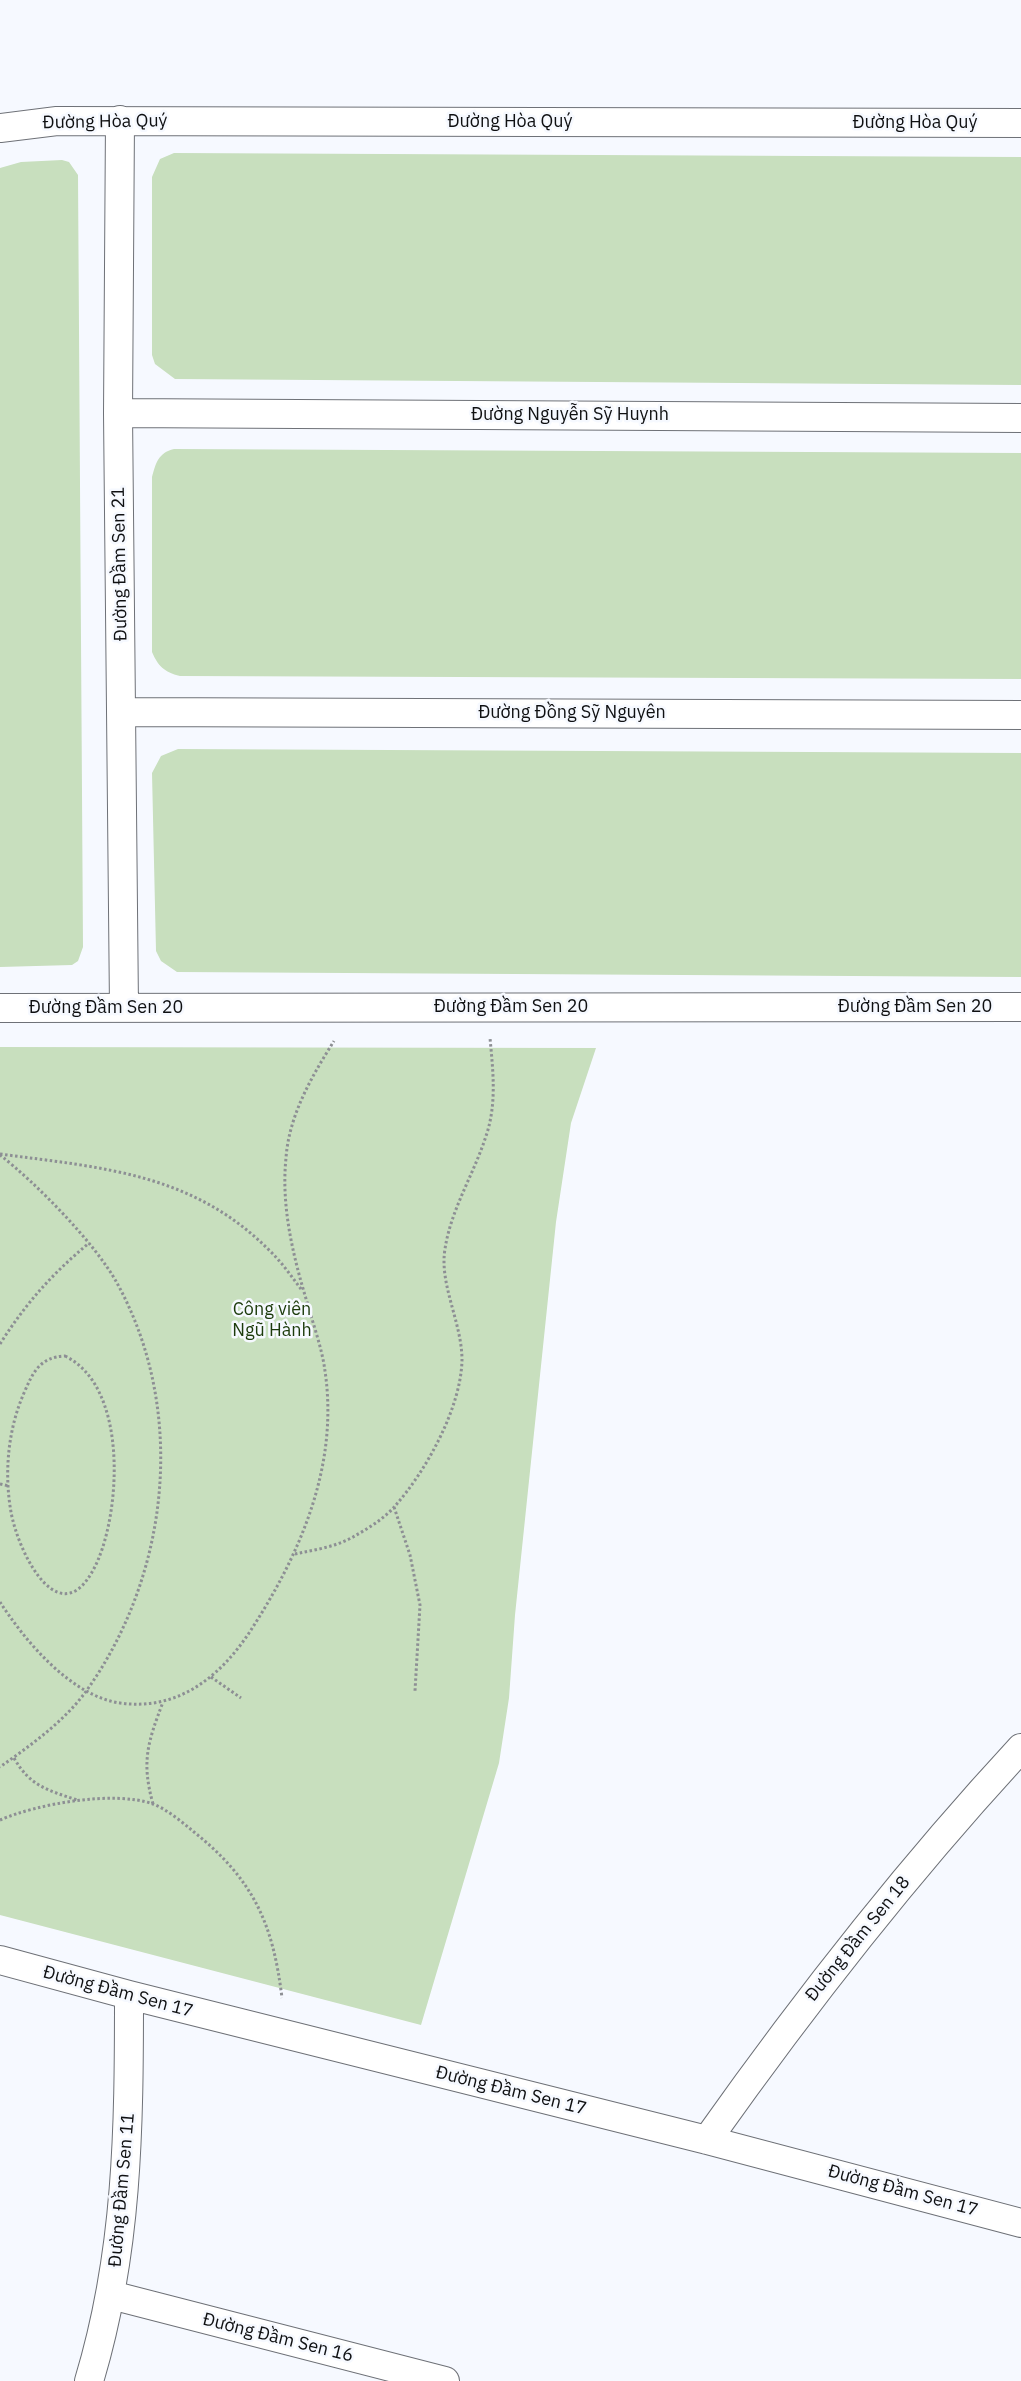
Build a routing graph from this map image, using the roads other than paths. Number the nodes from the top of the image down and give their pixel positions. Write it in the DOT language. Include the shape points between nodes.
graph roads {
  1 [pos="120,120"];
  2 [pos="1021,123"];
  3 [pos="0,128"];
  4 [pos="118,413"];
  5 [pos="1021,418"];
  6 [pos="122,712"];
  7 [pos="1021,715"];
  8 [pos="1021,1007"];
  9 [pos="0,1008"];
  10 [pos="124,1008"];
  11 [pos="1021,1748"];
  12 [pos="0,1960"];
  13 [pos="129,1995"];
  14 [pos="707,2140"];
  15 [pos="1021,2222"];
  16 [pos="111,2295"];
  17 [pos="89,2381"];
  18 [pos="445,2381"];
  1 -- 2 [label="street, Đường Hòa Quý"];
  1 -- 3 [label="street, Đường Hòa Quý" via="57,121"];
  1 -- 4 [label="street, Đường Đầm Sen 21"];
  4 -- 5 [label="street, Đường Nguyễn Sỹ Huynh"];
  4 -- 6 [label="street, Đường Đầm Sen 21"];
  6 -- 7 [label="street, Đường Đồng Sỹ Nguyên"];
  6 -- 10 [label="street, Đường Đầm Sen 21"];
  8 -- 10 [label="street, Đường Đầm Sen 20"];
  9 -- 10 [label="street, Đường Đầm Sen 20"];
  11 -- 14 [label="street, Đường Đầm Sen 18" via="866,1925 783,2033"];
  12 -- 13 [label="street, Đường Đầm Sen 17"];
  13 -- 14 [label="street, Đường Đầm Sen 17"];
  13 -- 16 [label="street, Đường Đầm Sen 11" via="127,2160"];
  14 -- 15 [label="street, Đường Đầm Sen 17"];
  16 -- 17 [label="street, Đường Đầm Sen 11"];
  16 -- 18 [label="street, Đường Đầm Sen 16"];
}
